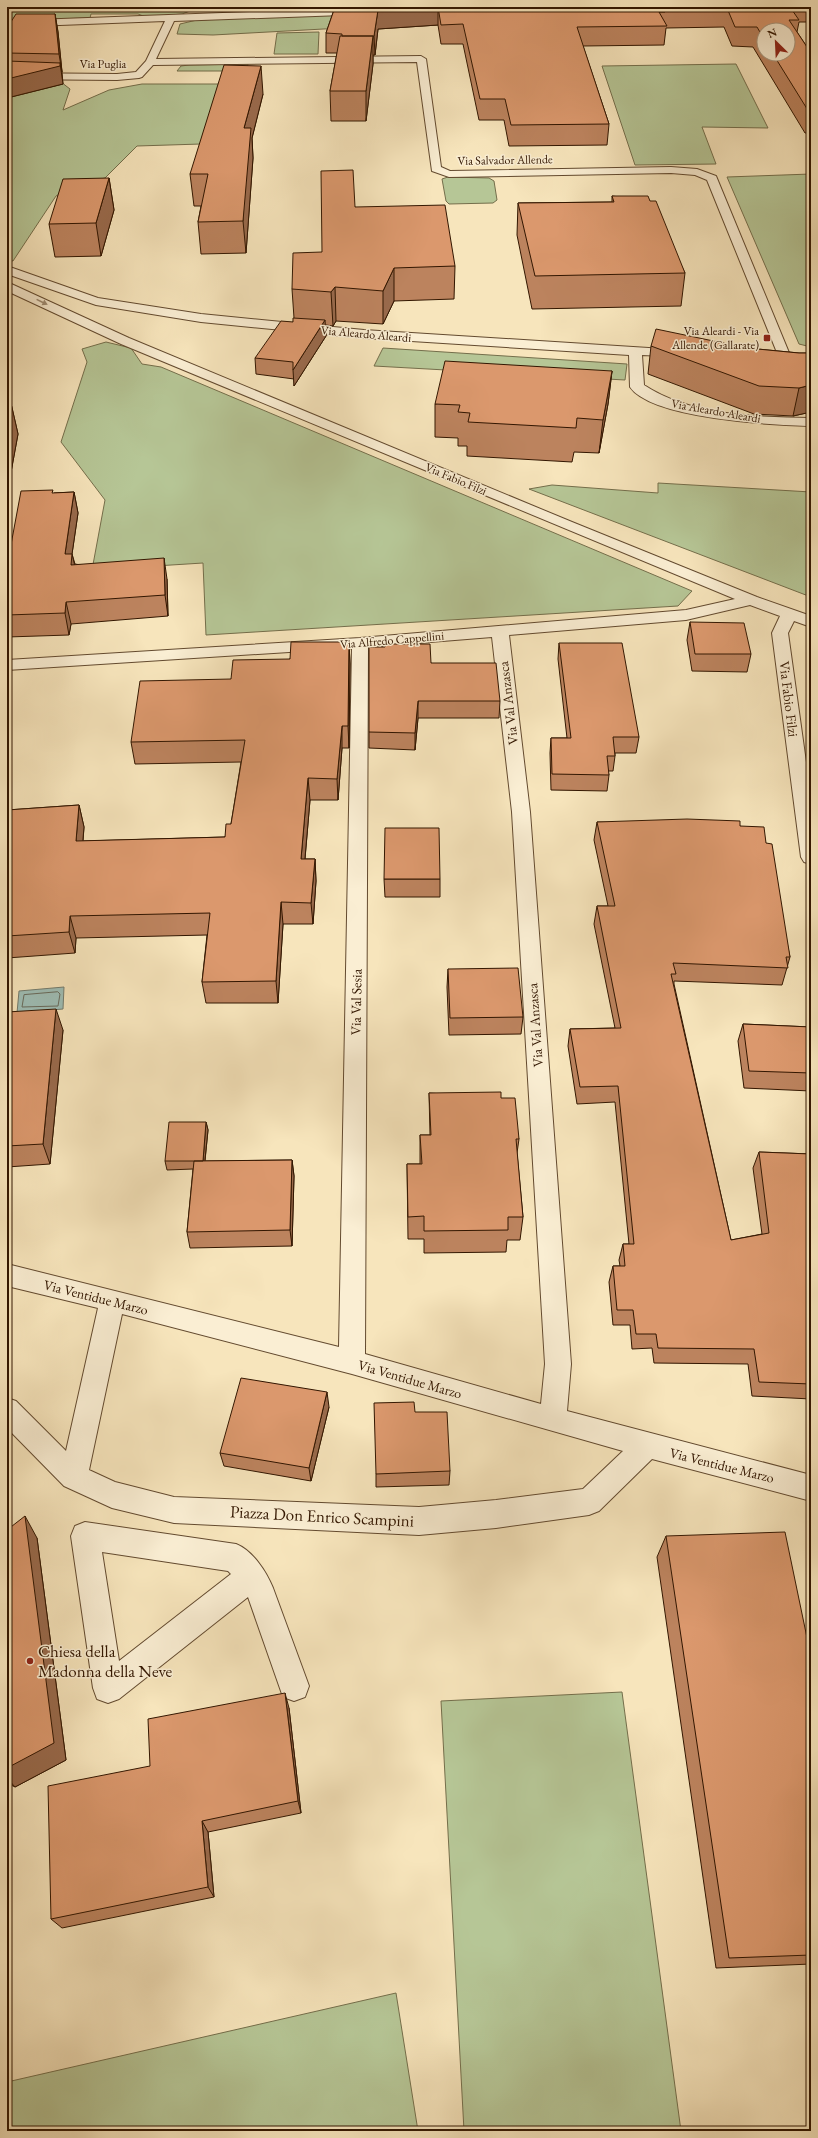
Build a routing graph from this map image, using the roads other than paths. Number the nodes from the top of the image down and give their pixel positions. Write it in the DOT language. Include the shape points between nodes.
graph roads {
  1 [pos="383,8"];
  2 [pos="394,12"];
  3 [pos="170,19"];
  4 [pos="7,24"];
  5 [pos="150,62"];
  6 [pos="7,76"];
  7 [pos="7,270"];
  8 [pos="7,286"];
  9 [pos="137,314"];
  10 [pos="85,324"];
  11 [pos="124,331"];
  12 [pos="635,352"];
  13 [pos="695,355"];
  14 [pos="771,359"];
  15 [pos="811,422"];
  16 [pos="751,600"];
  17 [pos="789,614"];
  18 [pos="811,622"];
  19 [pos="500,631"];
  20 [pos="360,643"];
  21 [pos="7,665"];
  22 [pos="811,857"];
  23 [pos="7,1275"];
  24 [pos="112,1301"];
  25 [pos="352,1362"];
  26 [pos="7,1410"];
  27 [pos="553,1420"];
  28 [pos="647,1446"];
  29 [pos="74,1477"];
  30 [pos="811,1488"];
  31 [pos="250,1577"];
  32 [pos="294,1686"];
  1 -- 2 [label="street"];
  1 -- 3 [label="street"];
  3 -- 4 [label="street"];
  3 -- 5 [label="street, Via Puglia"];
  5 -- 6 [label="street, Via Puglia" via="139,75 130,76"];
  5 -- 14 [label="street, Via Salvador Allende" via="421,59 436,169 449,174 671,170 697,172 712,178 792,360"];
  7 -- 9 [label="street, Via Aleardo Aleardi"];
  8 -- 10 [label="street, Via Fabio Filzi, one-way"];
  9 -- 10 [label="street" via="112,314"];
  9 -- 12 [label="street, Via Aleardo Aleardi" via="157,312 364,334"];
  10 -- 11 [label="street, Via Fabio Filzi"];
  10 -- 11 [label="street, Via Fabio Filzi"];
  11 -- 16 [label="street, Via Fabio Filzi"];
  12 -- 13 [label="street, Via Aleardo Aleardi"];
  12 -- 15 [label="street, Via Aleardo Aleardi" via="637,387 645,394 665,402 742,418"];
  16 -- 17 [label="street, Via Fabio Filzi"];
  16 -- 19 [label="street, Via Alfredo Cappellini" via="686,615"];
  17 -- 18 [label="street, Via Fabio Filzi"];
  17 -- 22 [label="street, Via Fabio Filzi" via="780,633 802,808"];
  19 -- 20 [label="street, Via Alfredo Cappellini"];
  19 -- 27 [label="street, Via Val Anzasca" via="521,812 556,1324 558,1364"];
  20 -- 21 [label="street, Via Alfredo Cappellini"];
  20 -- 25 [label="street, Via Val Sesia"];
  23 -- 24 [label="street, Via Ventidue Marzo"];
  24 -- 25 [label="street, Via Ventidue Marzo"];
  24 -- 29 [label="street"];
  25 -- 27 [label="street, Via Ventidue Marzo"];
  26 -- 29 [label="street, Piazza Don Enrico Scampini"];
  27 -- 28 [label="street, Via Ventidue Marzo"];
  28 -- 29 [label="street, Piazza Don Enrico Scampini" via="589,1502 419,1521 174,1510 112,1495"];
  28 -- 30 [label="street, Via Ventidue Marzo"];
  31 -- 31 [label="street" via="238,1587 108,1688 85,1536 236,1558"];
  31 -- 32 [label="street" via="259,1588"];
}
